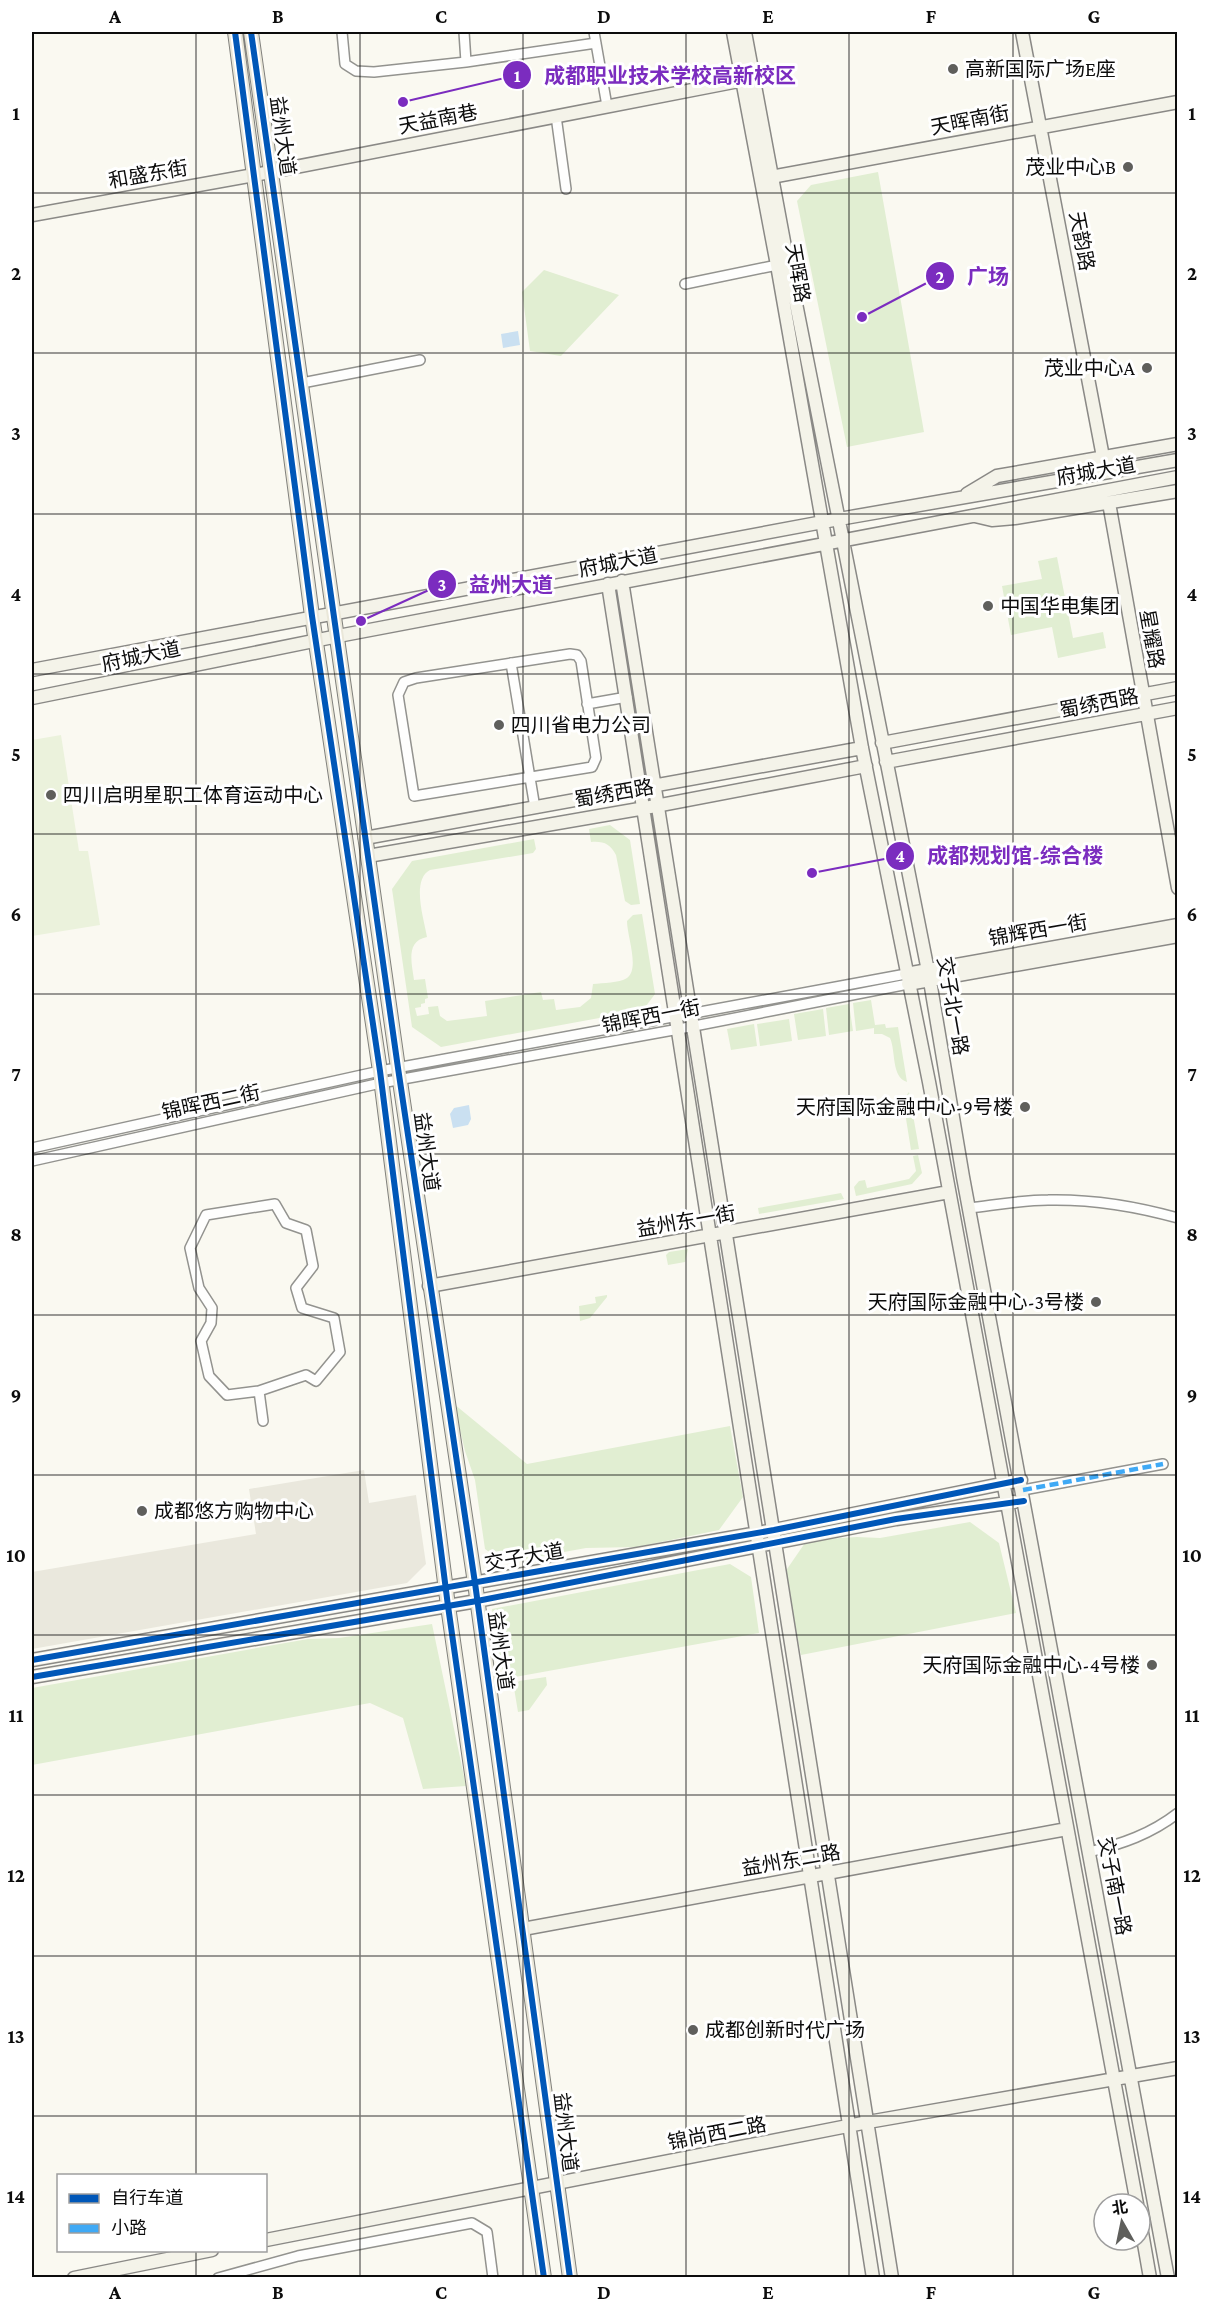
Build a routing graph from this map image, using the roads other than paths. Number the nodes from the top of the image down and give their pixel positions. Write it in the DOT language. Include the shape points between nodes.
graph roads {
  1 [pos="235,32"];
  2 [pos="251,32"];
  3 [pos="342,32"];
  4 [pos="464,32"];
  5 [pos="594,32"];
  6 [pos="733,32"];
  7 [pos="745,32"];
  8 [pos="1022,32"];
  9 [pos="596,43"];
  10 [pos="466,62"];
  11 [pos="747,80"];
  12 [pos="1178,102"];
  13 [pos="607,106"];
  14 [pos="556,116"];
  15 [pos="1040,126"];
  16 [pos="271,171"];
  17 [pos="254,175"];
  18 [pos="771,177"];
  19 [pos="566,189"];
  20 [pos="32,215"];
  21 [pos="782,264"];
  22 [pos="685,284"];
  23 [pos="420,360"];
  24 [pos="302,383"];
  25 [pos="1178,444"];
  26 [pos="1103,457"];
  27 [pos="1178,460"];
  28 [pos="1178,477"];
  29 [pos="1178,491"];
  30 [pos="960,498"];
  31 [pos="1109,503"];
  32 [pos="971,515"];
  33 [pos="839,519"];
  34 [pos="822,522"];
  35 [pos="842,539"];
  36 [pos="825,542"];
  37 [pos="622,581"];
  38 [pos="608,584"];
  39 [pos="334,612"];
  40 [pos="312,616"];
  41 [pos="338,636"];
  42 [pos="316,640"];
  43 [pos="511,663"];
  44 [pos="32,670"];
  45 [pos="1178,688"];
  46 [pos="1142,694"];
  47 [pos="627,697"];
  48 [pos="32,698"];
  49 [pos="587,704"];
  50 [pos="1178,708"];
  51 [pos="1146,714"];
  52 [pos="882,743"];
  53 [pos="862,748"];
  54 [pos="886,762"];
  55 [pos="866,766"];
  56 [pos="530,778"];
  57 [pos="655,786"];
  58 [pos="642,789"];
  59 [pos="658,805"];
  60 [pos="535,808"];
  61 [pos="645,808"];
  62 [pos="365,838"];
  63 [pos="368,856"];
  64 [pos="1178,888"];
  65 [pos="1178,925"];
  66 [pos="1178,936"];
  67 [pos="928,975"];
  68 [pos="907,979"];
  69 [pos="691,1013"];
  70 [pos="677,1016"];
  71 [pos="693,1026"];
  72 [pos="679,1029"];
  73 [pos="399,1074"];
  74 [pos="380,1077"];
  75 [pos="32,1148"];
  76 [pos="32,1161"];
  77 [pos="949,1192"];
  78 [pos="969,1208"];
  79 [pos="1178,1218"];
  80 [pos="726,1233"];
  81 [pos="711,1236"];
  82 [pos="429,1286"];
  83 [pos="259,1391"];
  84 [pos="263,1420"];
  85 [pos="1163,1464"];
  86 [pos="1003,1484"];
  87 [pos="1023,1490"];
  88 [pos="1008,1503"];
  89 [pos="774,1536"];
  90 [pos="757,1538"];
  91 [pos="475,1583"];
  92 [pos="446,1588"];
  93 [pos="477,1601"];
  94 [pos="448,1606"];
  95 [pos="32,1660"];
  96 [pos="32,1677"];
  97 [pos="1178,1814"];
  98 [pos="1067,1829"];
  99 [pos="1089,1852"];
  100 [pos="827,1873"];
  101 [pos="810,1876"];
  102 [pos="523,1929"];
  103 [pos="1178,2068"];
  104 [pos="1132,2078"];
  105 [pos="1114,2081"];
  106 [pos="868,2122"];
  107 [pos="849,2127"];
  108 [pos="556,2184"];
  109 [pos="532,2188"];
  110 [pos="1135,2192"];
  111 [pos="267,2240"];
  112 [pos="202,2252"];
  113 [pos="1146,2252"];
  114 [pos="74,2277"];
  115 [pos="218,2277"];
  116 [pos="493,2277"];
  117 [pos="544,2277"];
  118 [pos="570,2277"];
  119 [pos="873,2277"];
  120 [pos="892,2277"];
  121 [pos="1150,2277"];
  122 [pos="1168,2277"];
  1 -- 17 [label="main road, 益州大道"];
  2 -- 16 [label="main road, 益州大道"];
  3 -- 10 [label="street" via="345,64 356,71"];
  4 -- 10 [label="street"];
  5 -- 9 [label="street"];
  6 -- 11 [label="street, 天晖路"];
  7 -- 11 [label="street, 天晖路"];
  8 -- 15 [label="street, 天韵路"];
  9 -- 10 [label="street"];
  9 -- 13 [label="street"];
  11 -- 13 [label="street, 天益南巷"];
  11 -- 18 [label="street, 天晖路"];
  11 -- 21 [label="street, 天晖路"];
  12 -- 15 [label="street, 天晖南街"];
  13 -- 14 [label="street, 天益南巷"];
  14 -- 16 [label="street, 天益南巷"];
  14 -- 19 [label="street"];
  15 -- 18 [label="street, 天晖南街"];
  15 -- 26 [label="street, 天韵路"];
  16 -- 17 [label="street, 和盛东街"];
  16 -- 24 [label="main road, 益州大道"];
  17 -- 20 [label="street, 和盛东街"];
  17 -- 40 [label="main road, 益州大道"];
  18 -- 21 [label="street, 天晖路"];
  21 -- 22 [label="street"];
  21 -- 33 [label="street, 天晖路"];
  21 -- 34 [label="street, 天晖路"];
  23 -- 24 [label="street"];
  24 -- 39 [label="main road, 益州大道"];
  25 -- 26 [label="street"];
  26 -- 30 [label="street" via="997,476"];
  27 -- 30 [label="street, 府城大道"];
  28 -- 32 [label="street, 府城大道"];
  29 -- 31 [label="street"];
  30 -- 33 [label="street, 府城大道"];
  31 -- 32 [label="street" via="992,520"];
  31 -- 46 [label="street, 星耀路"];
  32 -- 35 [label="street, 府城大道"];
  33 -- 34 [label="street, 府城大道"];
  33 -- 35 [label="street, 交子北一路"];
  34 -- 36 [label="street, 交子北一路"];
  34 -- 39 [label="street, 府城大道"];
  35 -- 36 [label="street, 府城大道"];
  35 -- 52 [label="street, 交子北一路"];
  36 -- 37 [label="street, 府城大道"];
  36 -- 53 [label="street, 交子北一路"];
  37 -- 38 [label="street, 府城大道"];
  37 -- 57 [label="street"];
  38 -- 41 [label="street, 府城大道"];
  38 -- 47 [label="street"];
  39 -- 40 [label="street, 府城大道"];
  39 -- 41 [label="main road, 益州大道"];
  40 -- 42 [label="main road, 益州大道"];
  40 -- 44 [label="street, 府城大道"];
  41 -- 42 [label="street, 府城大道"];
  41 -- 62 [label="main road, 益州大道"];
  42 -- 48 [label="street, 府城大道"];
  42 -- 74 [label="main road, 益州大道"];
  43 -- 49 [label="street" via="577,656"];
  43 -- 56 [label="street"];
  43 -- 56 [label="street" via="404,682 398,695 414,796"];
  45 -- 46 [label="street, 蜀绣西路"];
  46 -- 51 [label="street, 星耀路"];
  46 -- 52 [label="street, 蜀绣西路"];
  47 -- 49 [label="street"];
  47 -- 58 [label="street"];
  49 -- 56 [label="street" via="596,758 592,767"];
  50 -- 51 [label="street, 蜀绣西路"];
  51 -- 54 [label="street, 蜀绣西路"];
  51 -- 64 [label="street, 星耀路"];
  52 -- 54 [label="street, 交子北一路"];
  53 -- 55 [label="street, 交子北一路"];
  53 -- 57 [label="street, 蜀绣西路"];
  54 -- 67 [label="street, 交子北一路"];
  55 -- 59 [label="street, 蜀绣西路"];
  55 -- 68 [label="street, 交子北一路"];
  56 -- 60 [label="street"];
  57 -- 58 [label="street, 蜀绣西路"];
  57 -- 59 [label="street"];
  58 -- 60 [label="street, 蜀绣西路"];
  58 -- 61 [label="street"];
  59 -- 61 [label="street, 蜀绣西路"];
  59 -- 69 [label="street"];
  60 -- 62 [label="street, 蜀绣西路"];
  61 -- 63 [label="street, 蜀绣西路"];
  61 -- 70 [label="street"];
  62 -- 63 [label="main road, 益州大道"];
  63 -- 73 [label="main road, 益州大道"];
  65 -- 67 [label="street, 锦辉西一街"];
  66 -- 67 [label="street, 锦辉西一街"];
  67 -- 68 [label="street, 锦辉西一街"];
  67 -- 78 [label="street, 交子北一路"];
  68 -- 69 [label="street, 锦晖西一街"];
  68 -- 71 [label="street, 锦晖西一街"];
  68 -- 77 [label="street, 交子北一路"];
  69 -- 70 [label="street, 锦晖西一街"];
  69 -- 71 [label="street"];
  70 -- 72 [label="street"];
  70 -- 73 [label="street, 锦晖西一街"];
  71 -- 72 [label="street, 锦晖西一街"];
  71 -- 80 [label="street"];
  72 -- 73 [label="street, 锦晖西一街"];
  72 -- 81 [label="street"];
  73 -- 74 [label="street, 锦晖西二街"];
  73 -- 82 [label="main road, 益州大道"];
  74 -- 75 [label="street, 锦晖西二街"];
  74 -- 76 [label="street, 锦晖西二街"];
  74 -- 92 [label="main road, 益州大道"];
  77 -- 80 [label="street, 益州东一街"];
  77 -- 86 [label="street, 交子北一路"];
  78 -- 79 [label="street" via="1047,1200 1094,1201"];
  78 -- 87 [label="street, 交子北一路"];
  80 -- 81 [label="street, 益州东一街"];
  80 -- 89 [label="street"];
  81 -- 82 [label="street, 益州东一街"];
  81 -- 90 [label="street"];
  82 -- 91 [label="main road, 益州大道"];
  83 -- 83 [label="street" via="306,1375 316,1380 340,1352 334,1318 302,1308 296,1288 313,1266 306,1230 286,1223 275,1204 206,1215 190,1248 198,1288 212,1308 211,1323 201,1341 209,1376 227,1395"];
  83 -- 84 [label="street"];
  85 -- 87 [label="street"];
  86 -- 87 [label="street, 交子大道"];
  86 -- 88 [label="street, 交子北一路"];
  86 -- 89 [label="street, 交子大道"];
  87 -- 88 [label="street, 交子大道"];
  87 -- 99 [label="street, 交子南一路"];
  88 -- 89 [label="street, 交子大道"];
  88 -- 98 [label="street, 交子南一路"];
  89 -- 90 [label="street, 交子大道"];
  89 -- 100 [label="street"];
  90 -- 91 [label="street, 交子大道"];
  90 -- 93 [label="street, 交子大道"];
  90 -- 101 [label="street"];
  91 -- 92 [label="street, 交子大道"];
  91 -- 93 [label="main road, 益州大道"];
  92 -- 94 [label="main road, 益州大道"];
  92 -- 95 [label="street, 交子大道"];
  93 -- 94 [label="street, 交子大道"];
  93 -- 102 [label="main road, 益州大道"];
  94 -- 96 [label="street, 交子大道"];
  94 -- 109 [label="main road, 益州大道"];
  97 -- 99 [label="street" via="1147,1833"];
  98 -- 100 [label="street, 益州东二路"];
  98 -- 105 [label="street, 交子南一路"];
  99 -- 104 [label="street, 交子南一路"];
  100 -- 101 [label="street, 益州东二路"];
  100 -- 106 [label="street"];
  101 -- 102 [label="street, 益州东二路"];
  101 -- 107 [label="street"];
  102 -- 108 [label="main road, 益州大道"];
  103 -- 104 [label="street, 锦尚西二路"];
  104 -- 105 [label="street, 锦尚西二路"];
  104 -- 122 [label="street, 交子南一路"];
  105 -- 106 [label="street, 锦尚西二路"];
  105 -- 110 [label="street, 交子南一路"];
  106 -- 107 [label="street, 锦尚西二路"];
  106 -- 120 [label="street"];
  107 -- 108 [label="street, 锦尚西二路"];
  107 -- 119 [label="street"];
  108 -- 109 [label="street, 锦尚西二路"];
  108 -- 118 [label="main road, 益州大道"];
  109 -- 111 [label="street, 锦尚西二路"];
  109 -- 117 [label="main road, 益州大道"];
  112 -- 114 [label="street"];
  113 -- 121 [label="street"];
  115 -- 116 [label="street" via="298,2256 472,2223 487,2232"];
}
